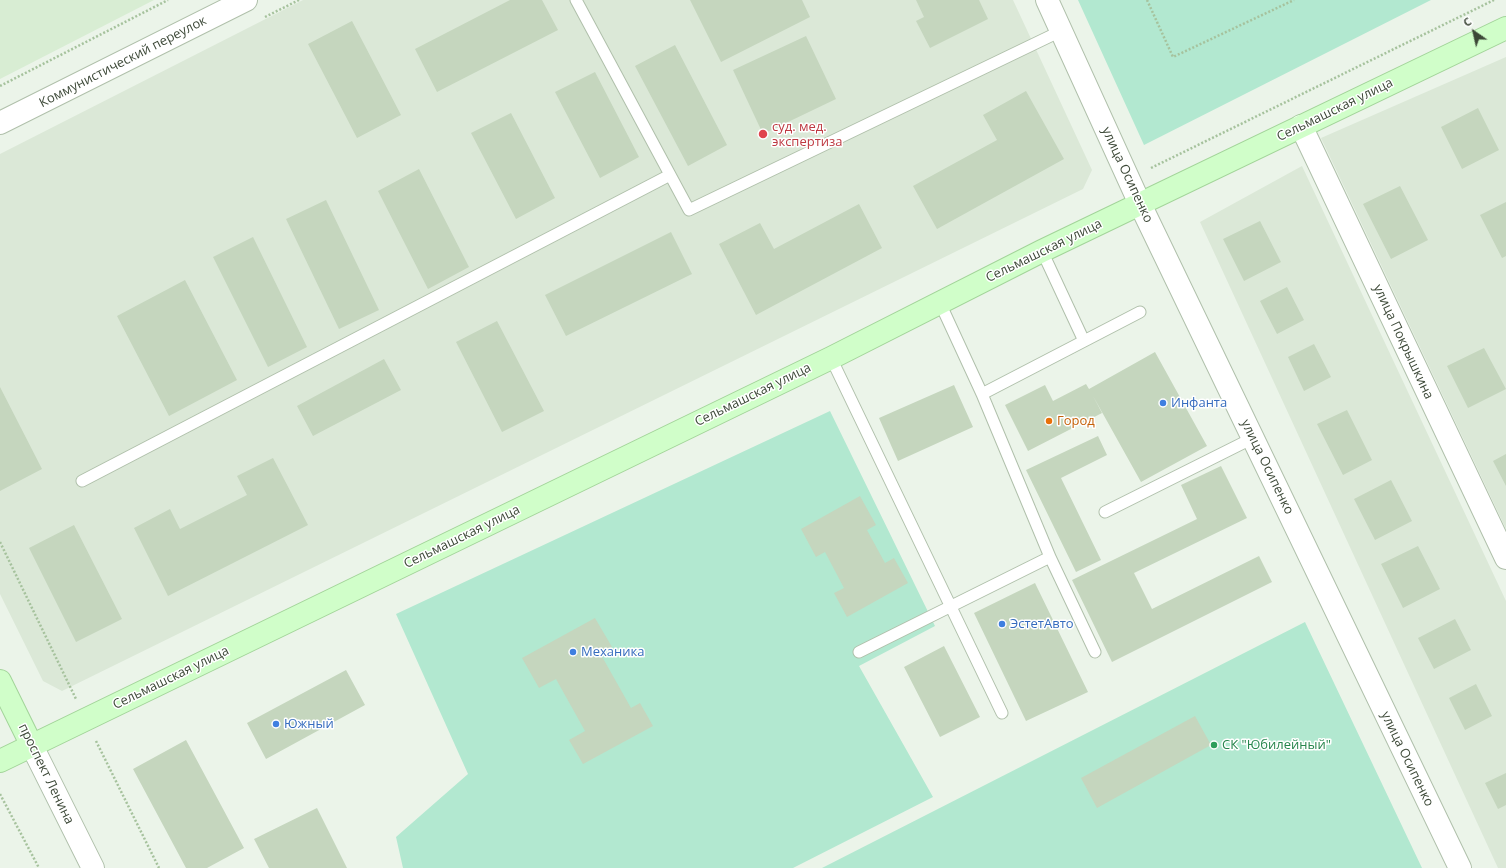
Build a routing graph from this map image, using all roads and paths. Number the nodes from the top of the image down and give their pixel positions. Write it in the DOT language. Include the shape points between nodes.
graph roads {
  1 [pos="168,0"];
  2 [pos="246,0"];
  3 [pos="576,0"];
  4 [pos="1047,0"];
  5 [pos="1146,0"];
  6 [pos="1294,0"];
  7 [pos="1494,0"];
  8 [pos="1061,30"];
  9 [pos="1505,32"];
  10 [pos="0,86"];
  11 [pos="0,123"];
  12 [pos="1301,126"];
  13 [pos="670,175"];
  14 [pos="1128,179"];
  15 [pos="1140,204"];
  16 [pos="1042,251"];
  17 [pos="940,303"];
  18 [pos="1140,312"];
  19 [pos="1084,341"];
  20 [pos="831,358"];
  21 [pos="982,394"];
  22 [pos="1252,438"];
  23 [pos="82,481"];
  24 [pos="1105,512"];
  25 [pos="1050,558"];
  26 [pos="1506,558"];
  27 [pos="951,607"];
  28 [pos="859,652"];
  29 [pos="1095,652"];
  30 [pos="0,681"];
  31 [pos="1002,713"];
  32 [pos="32,746"];
  33 [pos="0,761"];
  34 [pos="0,794"];
  35 [pos="39,868"];
  36 [pos="93,868"];
  37 [pos="1460,868"];
  1 -- 10 [label="path"];
  2 -- 11 [label="street, Коммунистический переулок"];
  3 -- 13 [label="lane"];
  4 -- 8 [label="street, улица Осипенко"];
  5 -- 6 [label="path" via="1173,57"];
  7 -- 14 [label="path"];
  8 -- 13 [label="lane" via="689,210"];
  8 -- 14 [label="street, улица Осипенко"];
  9 -- 12 [label="main road, Сельмашская улица"];
  12 -- 15 [label="main road, Сельмашская улица"];
  12 -- 26 [label="street, улица Покрышкина"];
  13 -- 23 [label="lane"];
  14 -- 15 [label="street, улица Осипенко"];
  15 -- 16 [label="main road, Сельмашская улица"];
  15 -- 22 [label="street, улица Осипенко"];
  16 -- 17 [label="main road, Сельмашская улица"];
  16 -- 19 [label="lane"];
  17 -- 20 [label="main road, Сельмашская улица"];
  17 -- 21 [label="lane"];
  18 -- 19 [label="lane"];
  19 -- 21 [label="lane"];
  20 -- 27 [label="lane"];
  20 -- 32 [label="main road, Сельмашская улица"];
  21 -- 25 [label="lane"];
  22 -- 24 [label="lane"];
  22 -- 37 [label="street, улица Осипенко"];
  25 -- 27 [label="lane"];
  25 -- 29 [label="lane"];
  27 -- 28 [label="lane"];
  27 -- 31 [label="lane"];
  30 -- 32 [label="main road, проспект Ленина"];
  32 -- 33 [label="main road, Сельмашская улица"];
  32 -- 36 [label="street, проспект Ленина"];
  34 -- 35 [label="path"];
}
